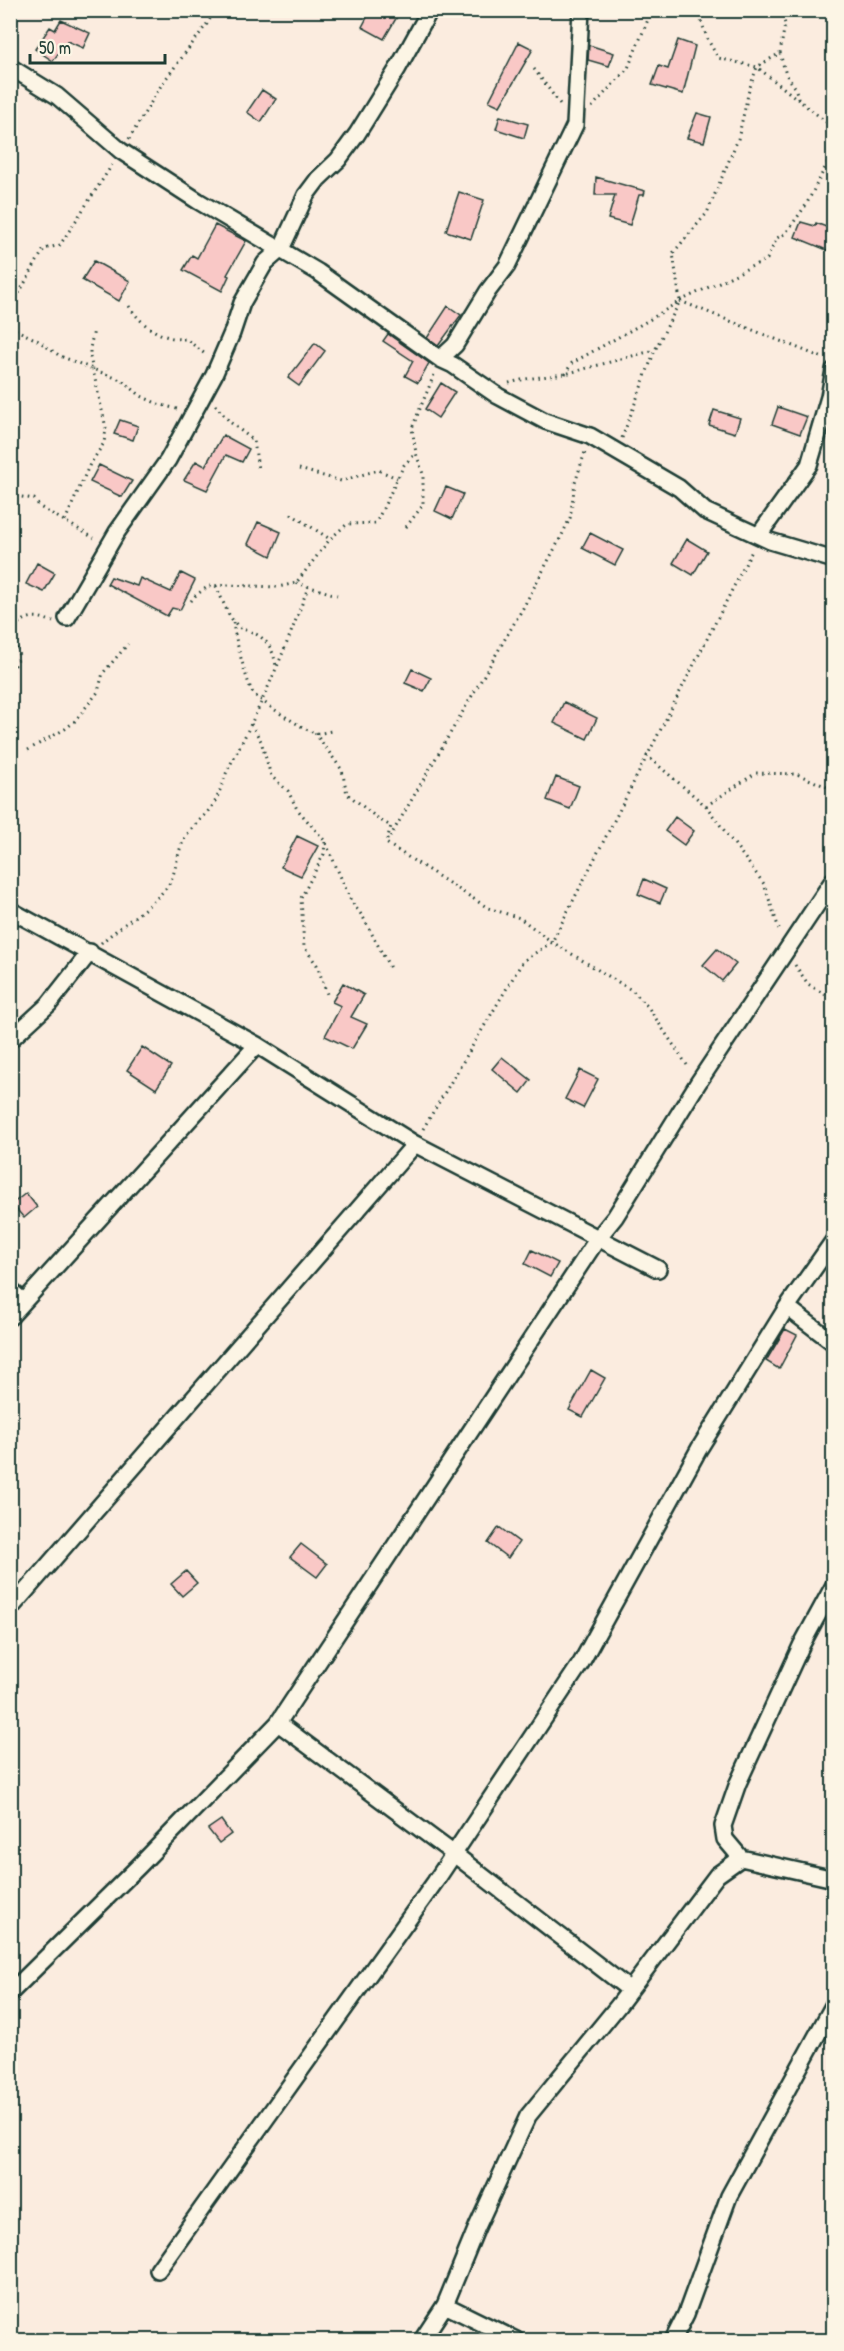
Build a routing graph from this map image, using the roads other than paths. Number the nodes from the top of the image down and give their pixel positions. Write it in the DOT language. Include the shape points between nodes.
graph roads {
  1 [pos="430,10"];
  2 [pos="581,10"];
  3 [pos="10,67"];
  4 [pos="281,249"];
  5 [pos="440,359"];
  6 [pos="828,364"];
  7 [pos="759,535"];
  8 [pos="834,560"];
  9 [pos="67,618"];
  10 [pos="834,879"];
  11 [pos="10,910"];
  12 [pos="90,952"];
  13 [pos="10,1040"];
  14 [pos="257,1045"];
  15 [pos="415,1144"];
  16 [pos="598,1238"];
  17 [pos="834,1240"];
  18 [pos="658,1269"];
  19 [pos="10,1290"];
  20 [pos="23,1301"];
  21 [pos="787,1307"];
  22 [pos="10,1317"];
  23 [pos="834,1343"];
  24 [pos="834,1585"];
  25 [pos="10,1609"];
  26 [pos="278,1723"];
  27 [pos="454,1854"];
  28 [pos="741,1858"];
  29 [pos="834,1879"];
  30 [pos="630,1990"];
  31 [pos="10,1993"];
  32 [pos="834,2004"];
  33 [pos="158,2270"];
  34 [pos="445,2305"];
  35 [pos="422,2340"];
  36 [pos="516,2340"];
  37 [pos="673,2340"];
  1 -- 4 [label="street" via="357,134 306,195"];
  2 -- 5 [label="street" via="575,125 507,266 455,345"];
  3 -- 4 [label="street" via="57,96 121,152"];
  4 -- 5 [label="street" via="347,291"];
  4 -- 9 [label="street" via="265,263 242,303 219,363 168,460 129,514"];
  5 -- 7 [label="street" via="545,421 590,436 679,488 705,511"];
  6 -- 7 [label="street" via="829,397 809,465"];
  7 -- 8 [label="street"];
  10 -- 16 [label="street"];
  11 -- 12 [label="street"];
  12 -- 13 [label="street" via="49,1004"];
  12 -- 14 [label="street"];
  14 -- 15 [label="street"];
  14 -- 20 [label="street"];
  15 -- 16 [label="street"];
  15 -- 25 [label="street"];
  16 -- 18 [label="street"];
  16 -- 26 [label="street"];
  17 -- 21 [label="street"];
  19 -- 20 [label="street"];
  20 -- 22 [label="street"];
  21 -- 23 [label="street"];
  21 -- 27 [label="street" via="699,1449 581,1663"];
  24 -- 28 [label="street" via="802,1644 727,1812 725,1839"];
  26 -- 27 [label="street"];
  26 -- 31 [label="street"];
  27 -- 30 [label="street"];
  27 -- 33 [label="street"];
  28 -- 29 [label="street"];
  28 -- 30 [label="street" via="717,1875"];
  30 -- 34 [label="street" via="528,2116"];
  32 -- 37 [label="street" via="729,2196"];
  34 -- 35 [label="street"];
  34 -- 36 [label="street"];
}
